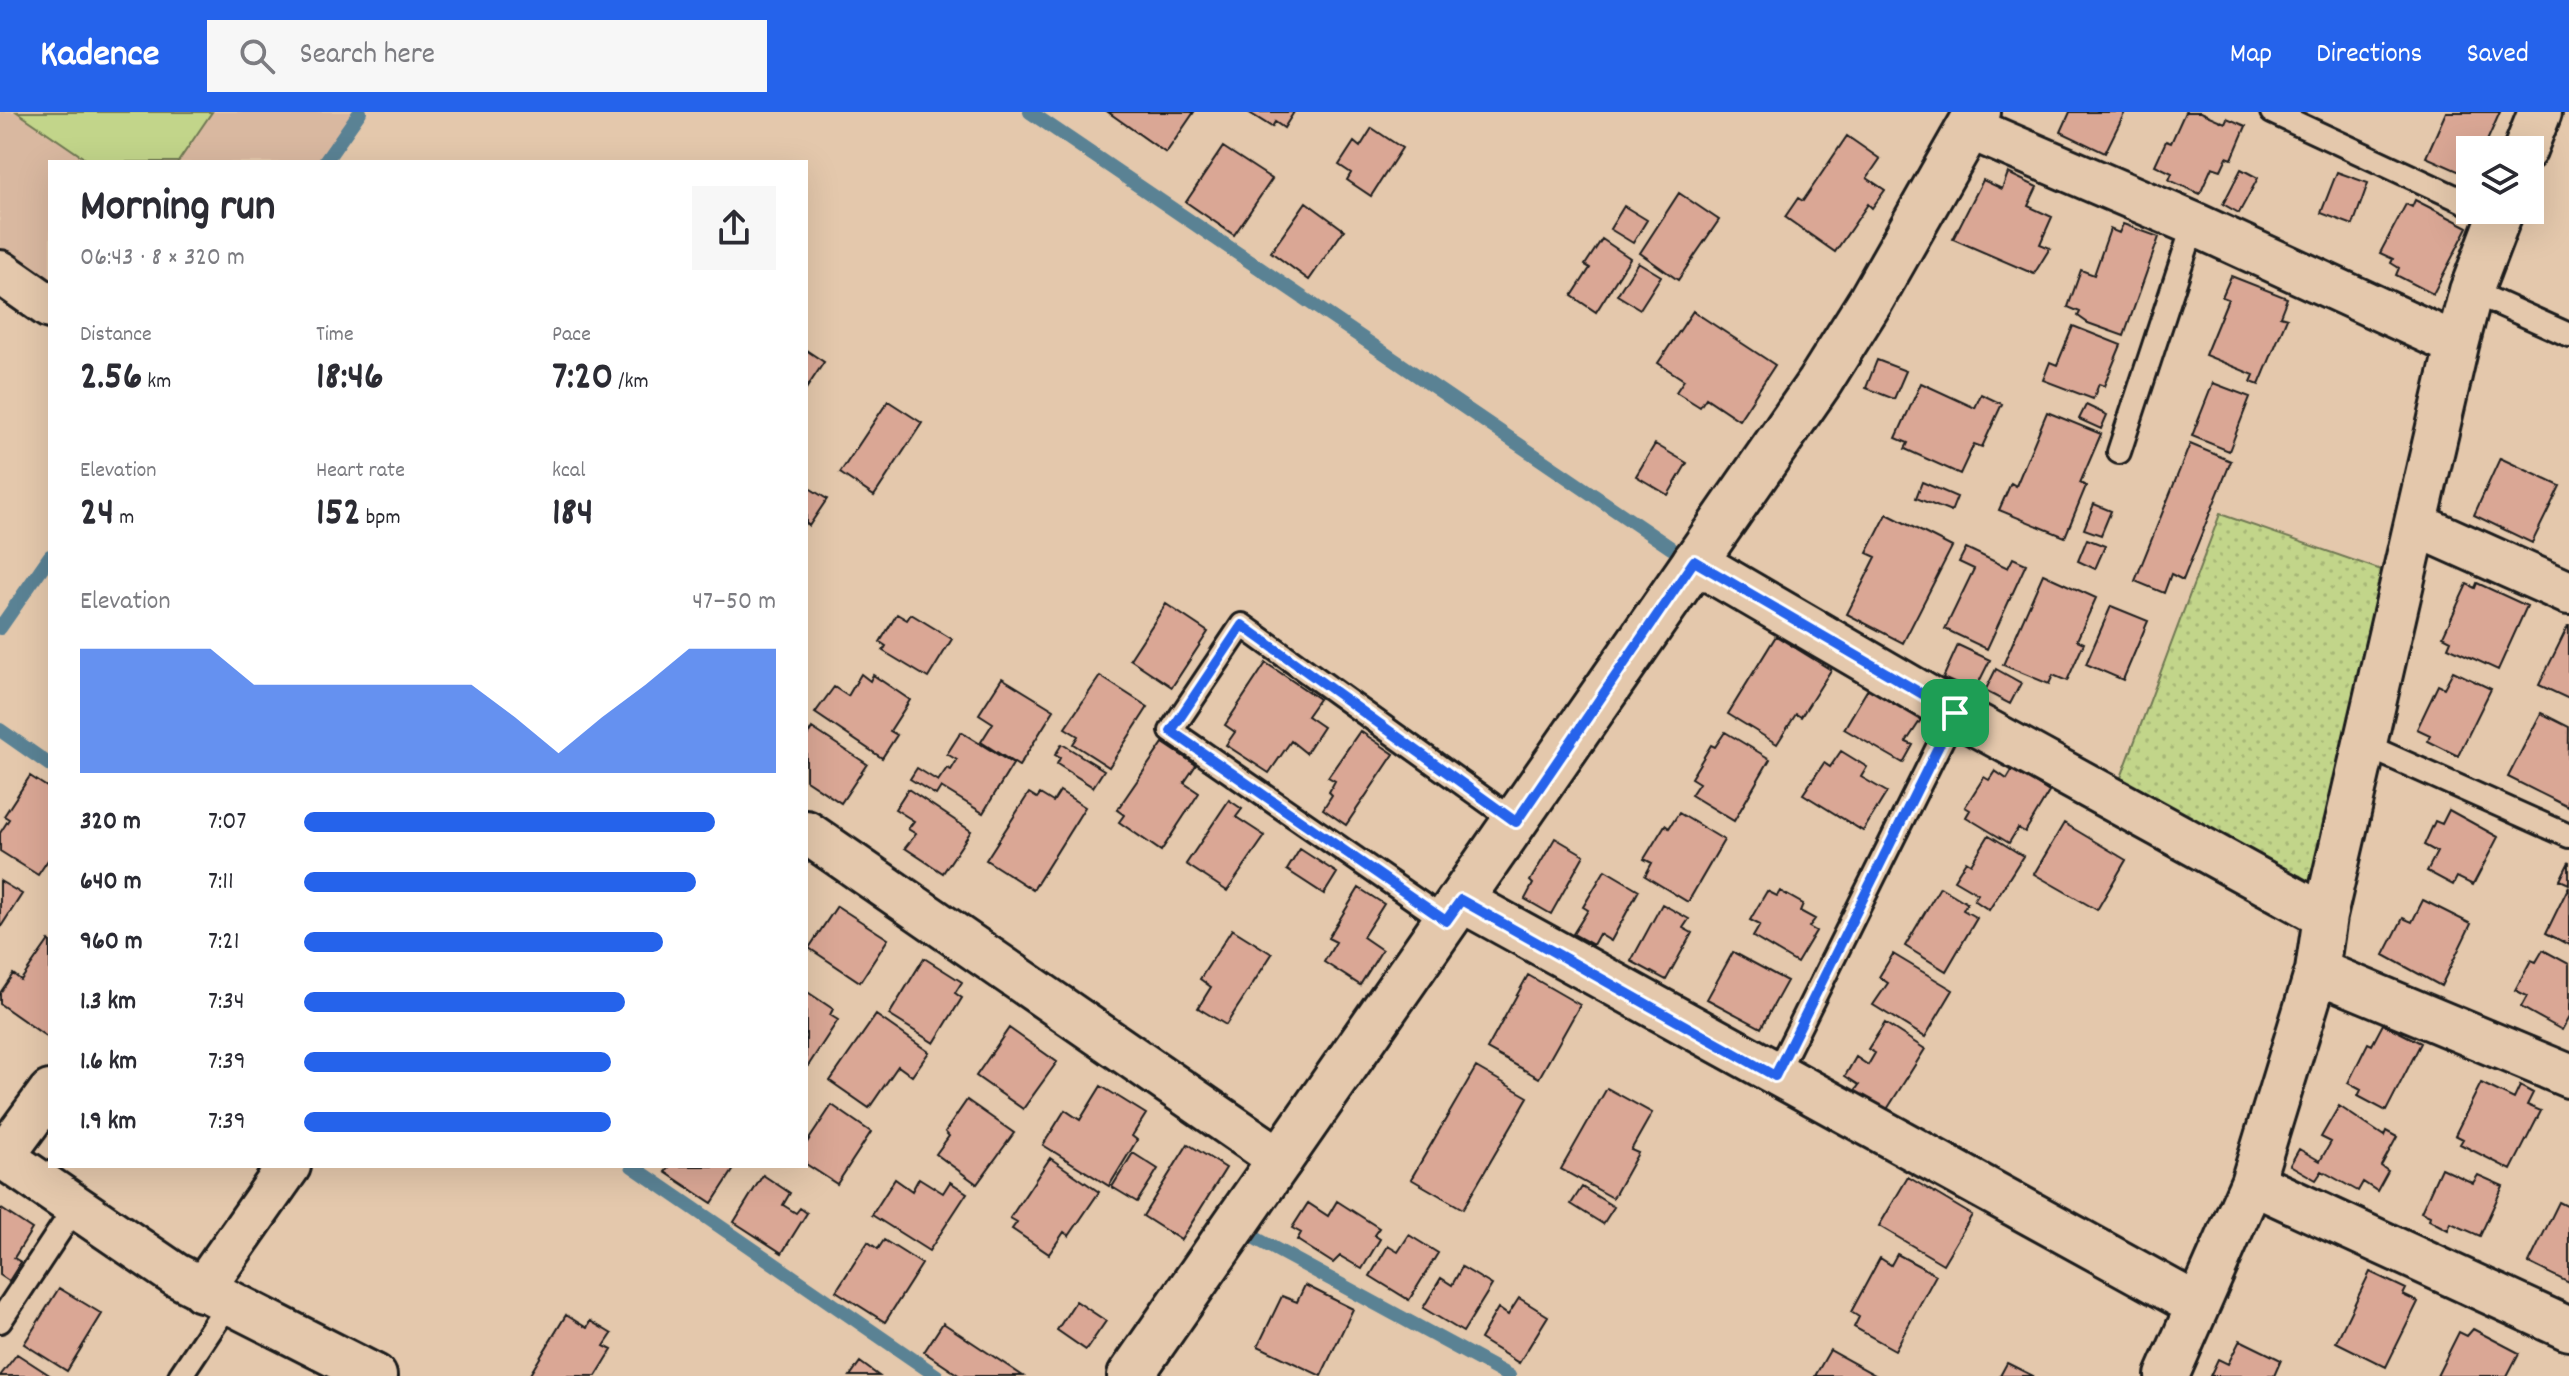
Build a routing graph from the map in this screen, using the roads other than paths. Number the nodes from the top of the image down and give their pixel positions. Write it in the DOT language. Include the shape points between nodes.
graph roads {
  1 [pos="2272,112"];
  2 [pos="2540,112"];
  3 [pos="1974,120"];
  4 [pos="2531,136"];
  5 [pos="2456,195"];
  6 [pos="2194,224"];
  7 [pos="2485,224"];
  8 [pos="0,272"];
  9 [pos="2471,291"];
  10 [pos="48,306"];
  11 [pos="2569,335"];
  12 [pos="2457,345"];
  13 [pos="2119,452"];
  14 [pos="2417,525"];
  15 [pos="1694,561"];
  16 [pos="2569,593"];
  17 [pos="1955,713"];
  18 [pos="2365,745"];
  19 [pos="1516,822"];
  20 [pos="808,833"];
  21 [pos="2569,836"];
  22 [pos="1453,910"];
  23 [pos="2325,916"];
  24 [pos="2317,971"];
  25 [pos="1775,1076"];
  26 [pos="2569,1076"];
  27 [pos="48,1095"];
  28 [pos="1,1156"];
  29 [pos="1281,1160"];
  30 [pos="288,1168"];
  31 [pos="2252,1183"];
  32 [pos="76,1206"];
  33 [pos="215,1297"];
  34 [pos="2197,1305"];
  35 [pos="0,1321"];
  36 [pos="2569,1329"];
  37 [pos="180,1376"];
  38 [pos="375,1376"];
  39 [pos="1130,1376"];
  40 [pos="2167,1376"];
  1 -- 5 [label="lane"];
  2 -- 4 [label="street"];
  3 -- 6 [label="street"];
  3 -- 15 [label="street" via="1819,383"];
  6 -- 12 [label="street"];
  6 -- 13 [label="lane"];
  7 -- 9 [label="street"];
  8 -- 10 [label="street"];
  9 -- 11 [label="lane"];
  9 -- 12 [label="street"];
  12 -- 14 [label="street"];
  14 -- 16 [label="street"];
  14 -- 18 [label="street"];
  15 -- 17 [label="street"];
  15 -- 19 [label="street"];
  17 -- 23 [label="street"];
  17 -- 25 [label="lane"];
  18 -- 21 [label="lane"];
  18 -- 23 [label="street"];
  19 -- 22 [label="street"];
  19 -- 22 [label="lane" via="1242,625 1171,731"];
  20 -- 29 [label="street"];
  22 -- 25 [label="street"];
  22 -- 29 [label="street"];
  23 -- 24 [label="street"];
  24 -- 26 [label="street"];
  24 -- 31 [label="street"];
  25 -- 34 [label="street"];
  27 -- 28 [label="street"];
  28 -- 32 [label="street"];
  29 -- 39 [label="street"];
  30 -- 33 [label="street"];
  31 -- 34 [label="street"];
  31 -- 36 [label="street"];
  32 -- 33 [label="street"];
  32 -- 35 [label="lane"];
  33 -- 37 [label="lane"];
  33 -- 38 [label="street"];
  34 -- 40 [label="street"];
}
